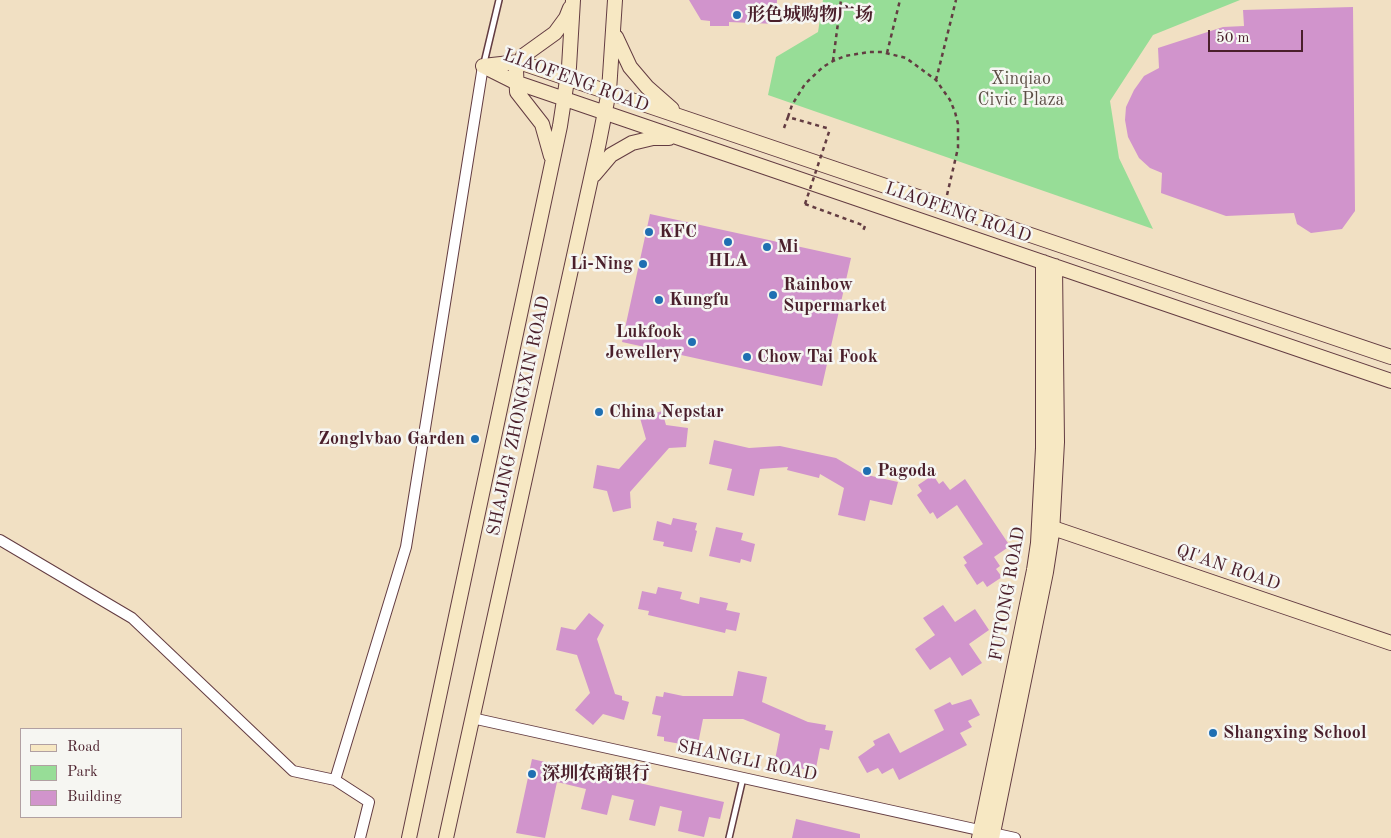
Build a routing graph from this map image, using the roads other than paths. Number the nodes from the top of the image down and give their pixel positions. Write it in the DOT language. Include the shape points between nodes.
graph roads {
  1 [pos="499,0"];
  2 [pos="573,0"];
  3 [pos="615,0"];
  4 [pos="614,27"];
  5 [pos="519,62"];
  6 [pos="483,66"];
  7 [pos="568,78"];
  8 [pos="515,82"];
  9 [pos="608,91"];
  10 [pos="565,99"];
  11 [pos="604,113"];
  12 [pos="686,118"];
  13 [pos="682,139"];
  14 [pos="552,163"];
  15 [pos="589,185"];
  16 [pos="1049,264"];
  17 [pos="1391,357"];
  18 [pos="1391,381"];
  19 [pos="1052,528"];
  20 [pos="0,540"];
  21 [pos="1391,644"];
  22 [pos="472,718"];
  23 [pos="743,777"];
  24 [pos="334,780"];
  25 [pos="986,835"];
  26 [pos="360,838"];
  27 [pos="409,838"];
  28 [pos="446,838"];
  29 [pos="729,838"];
  30 [pos="1015,838"];
  1 -- 6 [label="lane"];
  2 -- 5 [label="street" via="555,33"];
  2 -- 7 [label="street, SHAJING ZHONGXIN ROAD"];
  3 -- 4 [label="street, SHAJING ZHONGXIN ROAD"];
  4 -- 9 [label="street, SHAJING ZHONGXIN ROAD"];
  4 -- 12 [label="street" via="618,46 637,77 664,103"];
  5 -- 6 [label="street, LIAOFENG ROAD"];
  5 -- 7 [label="street, LIAOFENG ROAD"];
  5 -- 8 [label="street"];
  6 -- 8 [label="street, LIAOFENG ROAD"];
  6 -- 24 [label="street" via="406,547"];
  7 -- 9 [label="street, LIAOFENG ROAD"];
  7 -- 10 [label="street, SHAJING ZHONGXIN ROAD"];
  8 -- 10 [label="street, LIAOFENG ROAD"];
  8 -- 14 [label="street" via="522,101 542,124"];
  9 -- 11 [label="street, SHAJING ZHONGXIN ROAD"];
  9 -- 12 [label="street, LIAOFENG ROAD"];
  10 -- 11 [label="street, LIAOFENG ROAD"];
  10 -- 14 [label="street, SHAJING ZHONGXIN ROAD"];
  11 -- 13 [label="street, LIAOFENG ROAD"];
  11 -- 15 [label="street, SHAJING ZHONGXIN ROAD"];
  12 -- 17 [label="street, LIAOFENG ROAD"];
  13 -- 15 [label="street" via="654,138 626,146 602,164"];
  13 -- 16 [label="street, LIAOFENG ROAD"];
  14 -- 27 [label="street, SHAJING ZHONGXIN ROAD"];
  15 -- 22 [label="street, SHAJING ZHONGXIN ROAD"];
  16 -- 18 [label="street, LIAOFENG ROAD"];
  16 -- 19 [label="street, FUTONG ROAD" via="1057,442"];
  16 -- 25 [label="street, FUTONG ROAD" via="1038,543"];
  19 -- 21 [label="street, QI'AN ROAD"];
  19 -- 25 [label="street, FUTONG ROAD" via="1046,572"];
  20 -- 24 [label="street" via="132,618 292,772"];
  22 -- 23 [label="street, SHANGLI ROAD"];
  22 -- 28 [label="street, SHAJING ZHONGXIN ROAD"];
  23 -- 25 [label="street, SHANGLI ROAD"];
  23 -- 29 [label="lane"];
  24 -- 26 [label="street" via="368,802"];
  25 -- 30 [label="street, SHANGLI ROAD"];
}
